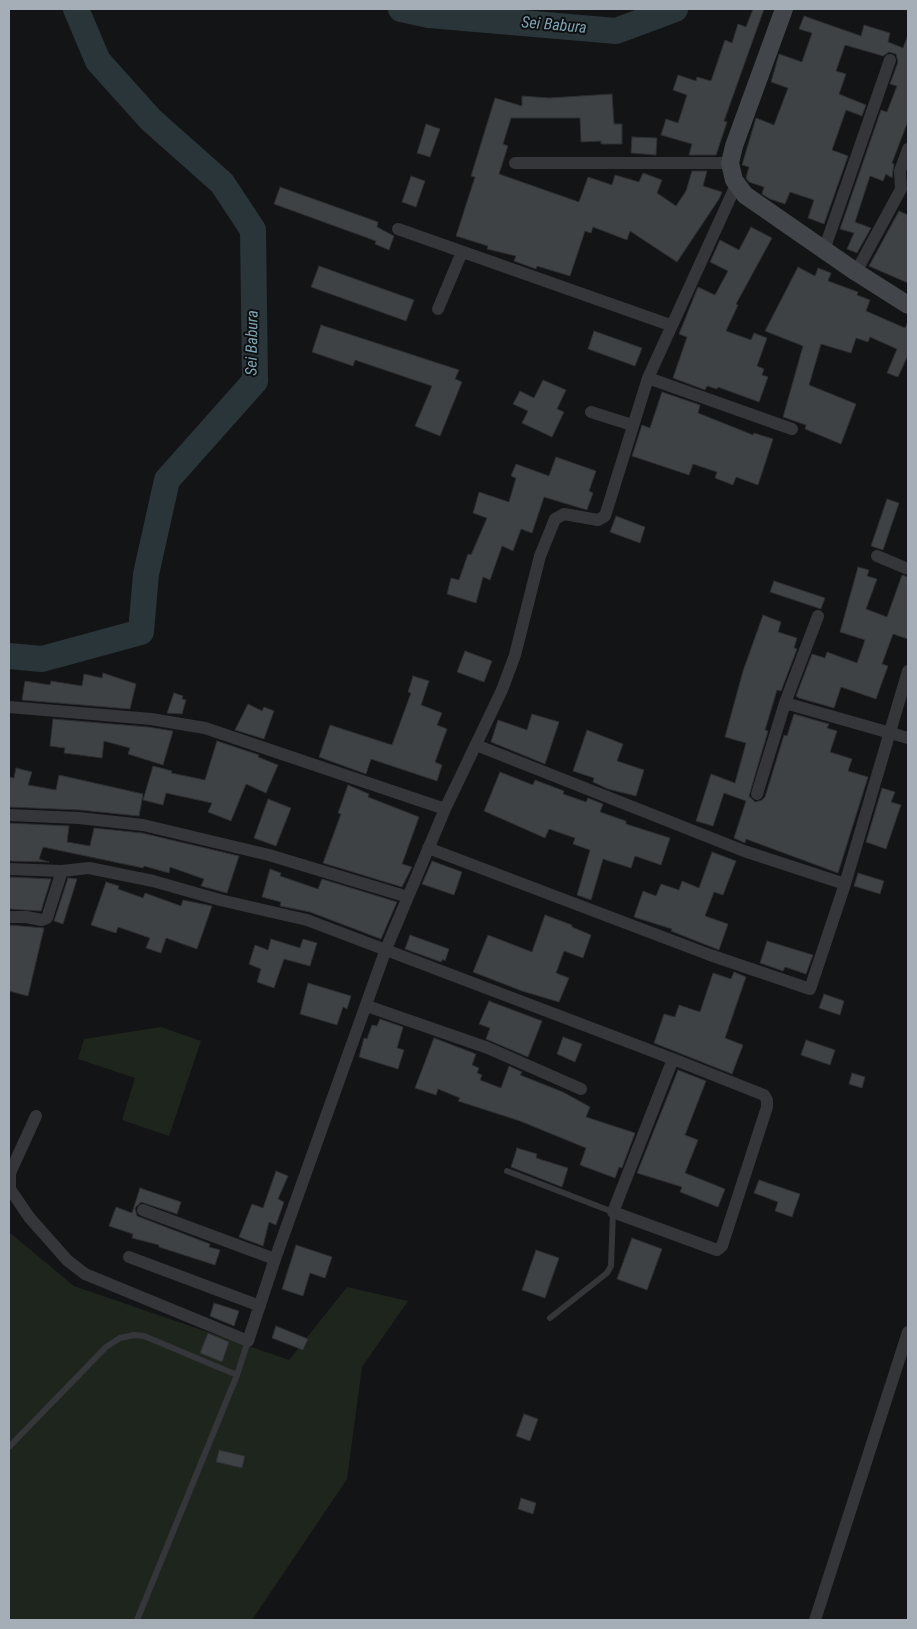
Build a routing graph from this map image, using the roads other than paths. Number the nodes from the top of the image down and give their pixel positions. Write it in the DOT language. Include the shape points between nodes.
graph roads {
  1 [pos="784,9"];
  2 [pos="890,60"];
  3 [pos="908,149"];
  4 [pos="515,162"];
  5 [pos="730,163"];
  6 [pos="736,185"];
  7 [pos="398,229"];
  8 [pos="824,250"];
  9 [pos="462,252"];
  10 [pos="856,272"];
  11 [pos="908,305"];
  12 [pos="438,309"];
  13 [pos="670,325"];
  14 [pos="648,378"];
  15 [pos="591,412"];
  16 [pos="632,425"];
  17 [pos="792,429"];
  18 [pos="877,556"];
  19 [pos="908,569"];
  20 [pos="818,616"];
  21 [pos="908,671"];
  22 [pos="785,703"];
  23 [pos="9,707"];
  24 [pos="889,732"];
  25 [pos="908,738"];
  26 [pos="476,746"];
  27 [pos="757,794"];
  28 [pos="445,810"];
  29 [pos="9,816"];
  30 [pos="428,848"];
  31 [pos="9,869"];
  32 [pos="62,871"];
  33 [pos="845,884"];
  34 [pos="408,897"];
  35 [pos="9,917"];
  36 [pos="386,950"];
  37 [pos="368,1006"];
  38 [pos="673,1058"];
  39 [pos="581,1089"];
  40 [pos="36,1116"];
  41 [pos="507,1171"];
  42 [pos="143,1210"];
  43 [pos="612,1212"];
  44 [pos="129,1257"];
  45 [pos="275,1259"];
  46 [pos="260,1306"];
  47 [pos="550,1318"];
  48 [pos="908,1332"];
  49 [pos="248,1341"];
  50 [pos="237,1375"];
  51 [pos="9,1448"];
  52 [pos="138,1620"];
  53 [pos="815,1620"];
  1 -- 5 [label="main road"];
  2 -- 8 [label="street"];
  3 -- 10 [label="street" via="900,171 901,189"];
  4 -- 5 [label="street"];
  5 -- 6 [label="main road"];
  6 -- 8 [label="main road" via="745,195"];
  6 -- 13 [label="street"];
  7 -- 9 [label="street"];
  8 -- 10 [label="main road"];
  9 -- 12 [label="street"];
  9 -- 13 [label="street"];
  10 -- 11 [label="main road"];
  13 -- 14 [label="street"];
  14 -- 16 [label="street"];
  14 -- 17 [label="street"];
  15 -- 16 [label="street"];
  16 -- 26 [label="street" via="605,516 598,520 564,514 555,519 540,556 515,655"];
  18 -- 19 [label="street"];
  20 -- 22 [label="street"];
  21 -- 24 [label="street"];
  22 -- 24 [label="street"];
  22 -- 27 [label="street"];
  23 -- 28 [label="street" via="151,719 205,728"];
  24 -- 25 [label="street"];
  24 -- 33 [label="street"];
  26 -- 28 [label="street"];
  26 -- 33 [label="street" via="744,850"];
  28 -- 30 [label="street"];
  29 -- 34 [label="street" via="80,818 143,825 269,855"];
  30 -- 33 [label="street" via="809,989"];
  30 -- 34 [label="street"];
  31 -- 32 [label="street"];
  32 -- 35 [label="street" via="47,918"];
  32 -- 36 [label="street" via="89,868 153,881 307,920"];
  34 -- 36 [label="street"];
  36 -- 37 [label="street"];
  36 -- 38 [label="street"];
  37 -- 39 [label="street" via="488,1048"];
  37 -- 45 [label="street"];
  38 -- 43 [label="street"];
  38 -- 43 [label="street" via="764,1095 768,1100 722,1246 718,1250 712,1249"];
  40 -- 49 [label="street" via="10,1173 10,1189 18,1203 67,1260 85,1274"];
  41 -- 43 [label="lane"];
  42 -- 45 [label="street"];
  43 -- 47 [label="lane" via="611,1266 607,1273"];
  44 -- 46 [label="street"];
  45 -- 46 [label="street"];
  46 -- 49 [label="street"];
  48 -- 53 [label="street"];
  49 -- 50 [label="lane"];
  50 -- 51 [label="lane" via="144,1336 120,1338 106,1347"];
  50 -- 52 [label="lane"];
}
